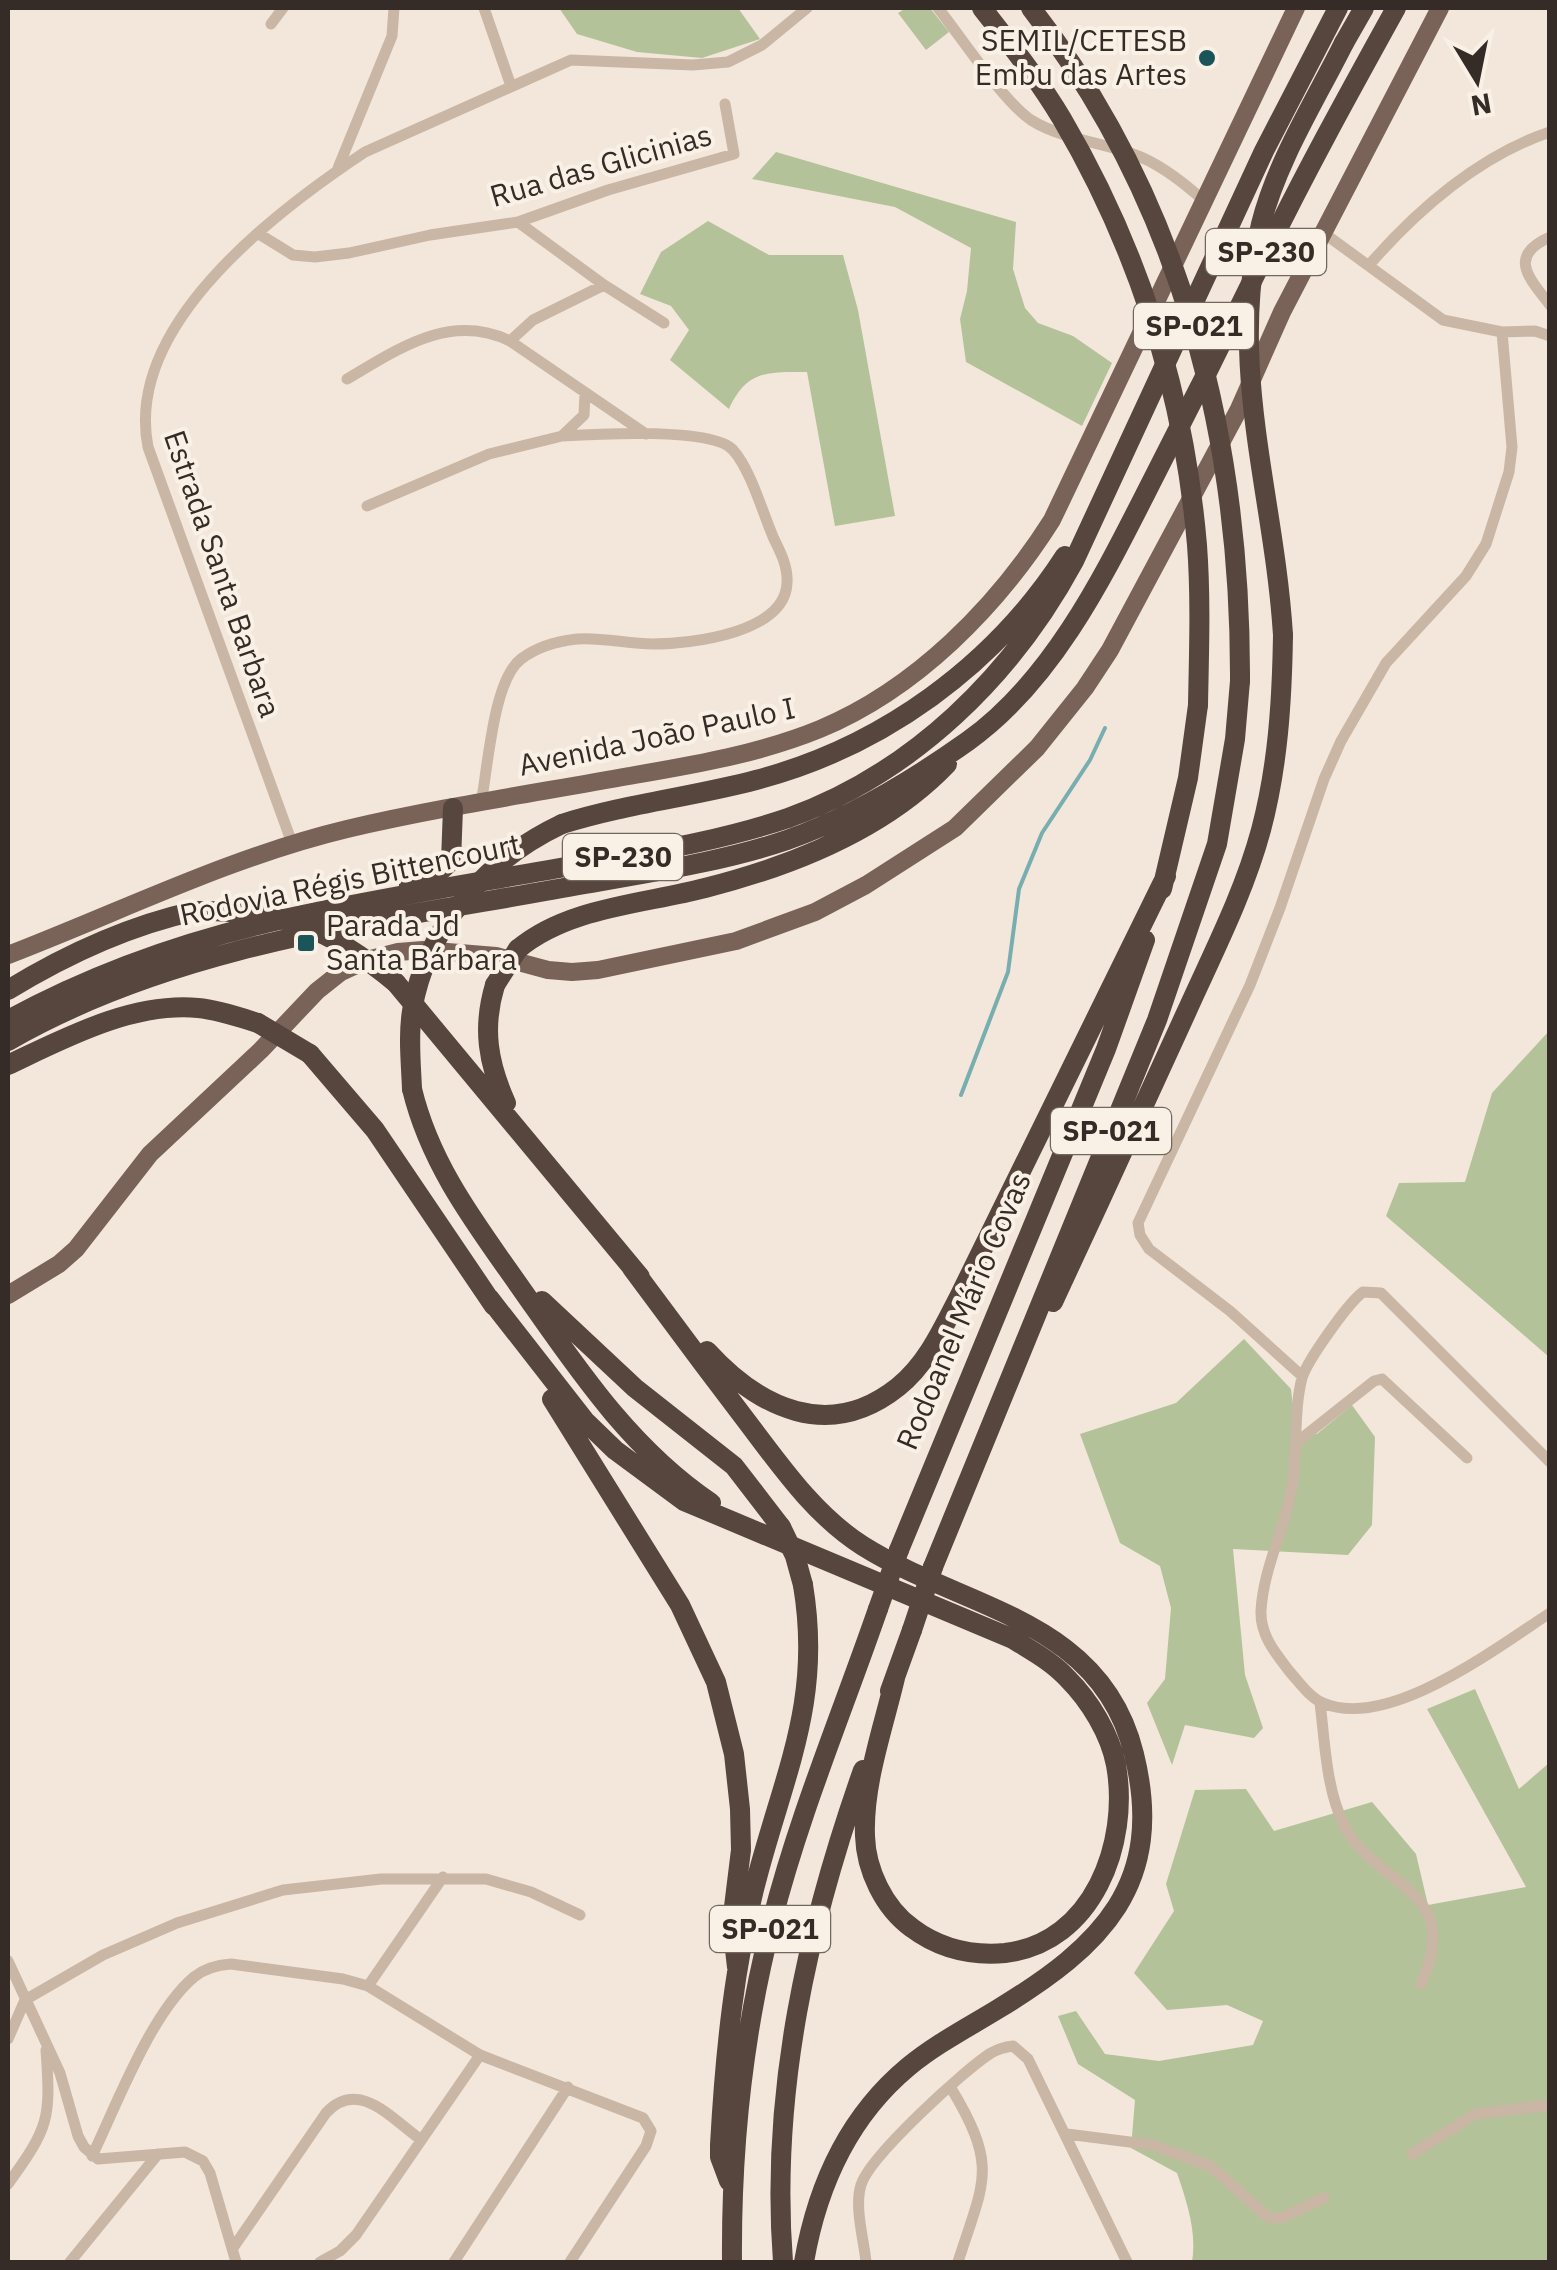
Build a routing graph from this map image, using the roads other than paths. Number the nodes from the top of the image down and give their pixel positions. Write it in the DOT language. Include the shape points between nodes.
graph roads {
  1 [pos="282,8"];
  2 [pos="394,8"];
  3 [pos="484,8"];
  4 [pos="807,8"];
  5 [pos="938,8"];
  6 [pos="982,8"];
  7 [pos="1031,8"];
  8 [pos="1296,8"];
  9 [pos="1338,8"];
  10 [pos="1364,8"];
  11 [pos="1396,8"];
  12 [pos="1440,8"];
  13 [pos="271,24"];
  14 [pos="511,86"];
  15 [pos="724,104"];
  16 [pos="1550,132"];
  17 [pos="337,171"];
  18 [pos="1204,200"];
  19 [pos="518,222"];
  20 [pos="260,234"];
  21 [pos="1325,234"];
  22 [pos="1550,238"];
  23 [pos="1370,264"];
  24 [pos="604,286"];
  25 [pos="1550,305"];
  26 [pos="664,323"];
  27 [pos="1502,332"];
  28 [pos="1550,336"];
  29 [pos="510,341"];
  30 [pos="347,380"];
  31 [pos="585,393"];
  32 [pos="646,434"];
  33 [pos="562,436"];
  34 [pos="1106,491"];
  35 [pos="367,506"];
  36 [pos="969,741"];
  37 [pos="482,803"];
  38 [pos="453,808"];
  39 [pos="292,843"];
  40 [pos="1166,876"];
  41 [pos="301,915"];
  42 [pos="8,955"];
  43 [pos="8,990"];
  44 [pos="8,1020"];
  45 [pos="8,1041"];
  46 [pos="8,1065"];
  47 [pos="516,1128"];
  48 [pos="502,1261"];
  49 [pos="632,1268"];
  50 [pos="8,1295"];
  51 [pos="489,1298"];
  52 [pos="1302,1376"];
  53 [pos="992,1425"];
  54 [pos="1297,1442"];
  55 [pos="1467,1458"];
  56 [pos="1550,1462"];
  57 [pos="775,1532"];
  58 [pos="1550,1613"];
  59 [pos="895,1678"];
  60 [pos="1320,1702"];
  61 [pos="443,1878"];
  62 [pos="580,1915"];
  63 [pos="8,1960"];
  64 [pos="737,1967"];
  65 [pos="1421,1984"];
  66 [pos="368,1986"];
  67 [pos="26,2000"];
  68 [pos="8,2039"];
  69 [pos="45,2041"];
  70 [pos="480,2056"];
  71 [pos="568,2088"];
  72 [pos="951,2088"];
  73 [pos="1550,2104"];
  74 [pos="1067,2134"];
  75 [pos="420,2140"];
  76 [pos="158,2154"];
  77 [pos="1412,2154"];
  78 [pos="92,2156"];
  79 [pos="8,2184"];
  80 [pos="732,2190"];
  81 [pos="1324,2198"];
  82 [pos="233,2248"];
  83 [pos="70,2262"];
  84 [pos="236,2262"];
  85 [pos="320,2262"];
  86 [pos="454,2262"];
  87 [pos="570,2262"];
  88 [pos="732,2262"];
  89 [pos="783,2262"];
  90 [pos="804,2262"];
  91 [pos="866,2262"];
  92 [pos="958,2262"];
  93 [pos="1127,2262"];
  1 -- 13 [label="street"];
  2 -- 17 [label="street" via="392,36"];
  3 -- 14 [label="street"];
  4 -- 14 [label="street, Estrada Santa Barbara" via="762,46 728,62 582,59"];
  5 -- 18 [label="street" via="1033,121 1136,154"];
  6 -- 40 [label="highway, Rodoanel Mário Covas / SP-021, bridge" via="1062,118 1125,245 1175,398 1197,547 1198,705"];
  7 -- 53 [label="highway, SP-021, bridge" via="1107,121 1159,226 1201,348 1228,489 1240,681 1211,862 1138,1068"];
  8 -- 18 [label="main road, Avenida João Paulo I"];
  9 -- 34 [label="highway, Rodovia Régis Bittencourt / SP-230" via="1264,150"];
  10 -- 53 [label="highway, bridge" via="1286,159 1262,220 1251,276 1250,395 1283,635 1282,706 1260,832 1240,892"];
  11 -- 36 [label="highway, Rodovia Régis Bittencourt / SP-230" via="1298,186 1112,561 1049,660"];
  12 -- 21 [label="main road"];
  14 -- 17 [label="street, Estrada Santa Barbara"];
  15 -- 19 [label="street, Rua das Glicinias" via="734,154"];
  16 -- 23 [label="street" via="1424,208"];
  17 -- 20 [label="street, Estrada Santa Barbara"];
  18 -- 37 [label="main road, Avenida João Paulo I" via="1052,520 1008,584 954,638 869,704 780,744"];
  19 -- 20 [label="street, Rua das Glicinias" via="316,257 284,251"];
  19 -- 24 [label="street"];
  20 -- 39 [label="street, Estrada Santa Barbara" via="208,283 177,326 150,386 144,426"];
  21 -- 23 [label="street"];
  21 -- 50 [label="main road" via="1110,650 1046,737 955,828 815,912 736,942 572,972 424,950 341,972 150,1154 76,1249"];
  22 -- 25 [label="street" via="1524,259"];
  23 -- 27 [label="street" via="1442,320"];
  24 -- 26 [label="street"];
  24 -- 29 [label="street" via="533,320"];
  27 -- 28 [label="street"];
  27 -- 52 [label="street" via="1512,447 1486,544 1466,576 1386,663 1341,740 1250,985 1138,1223 1149,1249"];
  29 -- 30 [label="street" via="474,330 444,332 399,348"];
  29 -- 31 [label="street"];
  31 -- 32 [label="street"];
  31 -- 33 [label="street" via="584,415"];
  32 -- 33 [label="street"];
  32 -- 37 [label="street" via="729,445 785,567 785,592 772,614 707,639 648,644 582,638 522,658 502,687"];
  33 -- 35 [label="street" via="488,454"];
  34 -- 41 [label="highway, Rodovia Régis Bittencourt / SP-230" via="1054,599 1004,667 944,726 846,791 790,817 690,844"];
  34 -- 48 [label="highway, bridge" via="1057,568 1000,636 941,691 888,726 812,763 760,779 562,824 466,896 423,968 412,1012 412,1089 435,1158"];
  36 -- 45 [label="highway, Rodovia Régis Bittencourt / SP-230" via="868,802 780,842 288,939 199,962"];
  36 -- 47 [label="highway, bridge" via="931,781 825,847 775,868 556,925 518,949 496,986 486,1037"];
  37 -- 38 [label="main road, Avenida João Paulo I"];
  38 -- 39 [label="main road, Avenida João Paulo I"];
  38 -- 41 [label="highway" via="451,861 438,874"];
  39 -- 42 [label="main road, Avenida João Paulo I"];
  40 -- 49 [label="highway" via="936,1341 899,1386 876,1401 825,1415 761,1399 716,1362"];
  40 -- 80 [label="highway, Rodoanel Mário Covas / SP-021, bridge" via="1106,1049 899,1550 820,1770 772,1918 749,2024"];
  41 -- 44 [label="highway, Rodovia Régis Bittencourt / SP-230" via="162,950"];
  43 -- 47 [label="highway, bridge" via="73,953 153,920 195,910 285,918 359,952 396,983"];
  46 -- 51 [label="highway, bridge" via="105,1023 171,1008 258,1023 310,1054 375,1130"];
  47 -- 49 [label="highway"];
  48 -- 57 [label="highway" via="635,1388 734,1466"];
  48 -- 57 [label="highway" via="638,1443 694,1492"];
  49 -- 90 [label="highway" via="827,1518 892,1563 1015,1616 1079,1659 1114,1702 1140,1780 1141,1846 1110,1918 1072,1960 933,2048 883,2090 837,2154"];
  51 -- 57 [label="highway" via="559,1392 614,1450 684,1501"];
  51 -- 64 [label="highway" via="680,1605 716,1682 740,1809 732,1922"];
  52 -- 54 [label="street"];
  52 -- 56 [label="street" via="1351,1301 1363,1292 1381,1293"];
  53 -- 59 [label="highway, SP-021, bridge"];
  54 -- 55 [label="street" via="1382,1380"];
  54 -- 60 [label="street" via="1261,1612 1270,1644"];
  57 -- 59 [label="highway" via="1013,1639 1043,1657 1084,1697 1116,1764 1119,1818 1094,1892 1078,1917 1050,1939 1016,1952 967,1953 936,1944 890,1906 865,1837"];
  57 -- 64 [label="highway, bridge" via="795,1556 803,1585 810,1624 808,1687"];
  58 -- 60 [label="street" via="1402,1698 1358,1710"];
  59 -- 89 [label="highway, SP-021" via="821,1899 793,2024 783,2120"];
  60 -- 65 [label="street" via="1343,1824 1409,1890 1428,1919 1434,1947"];
  61 -- 62 [label="street" via="506,1883"];
  61 -- 66 [label="street"];
  61 -- 67 [label="street" via="328,1884 218,1908 103,1955"];
  63 -- 67 [label="street"];
  64 -- 80 [label="highway" via="720,2145"];
  66 -- 70 [label="street"];
  66 -- 78 [label="street" via="231,1964 193,1978 151,2034"];
  67 -- 68 [label="street"];
  67 -- 69 [label="street"];
  69 -- 78 [label="street" via="78,2136"];
  69 -- 79 [label="street" via="44,2129"];
  70 -- 71 [label="street"];
  70 -- 75 [label="street"];
  71 -- 86 [label="street"];
  71 -- 87 [label="street" via="643,2118 651,2131"];
  72 -- 74 [label="street" via="992,2053 1013,2046 1028,2059"];
  72 -- 91 [label="street" via="862,2181"];
  72 -- 92 [label="street" via="977,2134 983,2186"];
  73 -- 77 [label="street" via="1475,2114"];
  74 -- 81 [label="street" via="1153,2145 1210,2166 1268,2218"];
  74 -- 93 [label="street"];
  75 -- 82 [label="street" via="366,2100 341,2100"];
  75 -- 85 [label="street" via="356,2235"];
  76 -- 78 [label="street"];
  76 -- 82 [label="street" via="185,2152 204,2161"];
  76 -- 83 [label="street"];
  80 -- 88 [label="highway, Rodoanel Mário Covas / SP-021"];
  82 -- 84 [label="street"];
}
